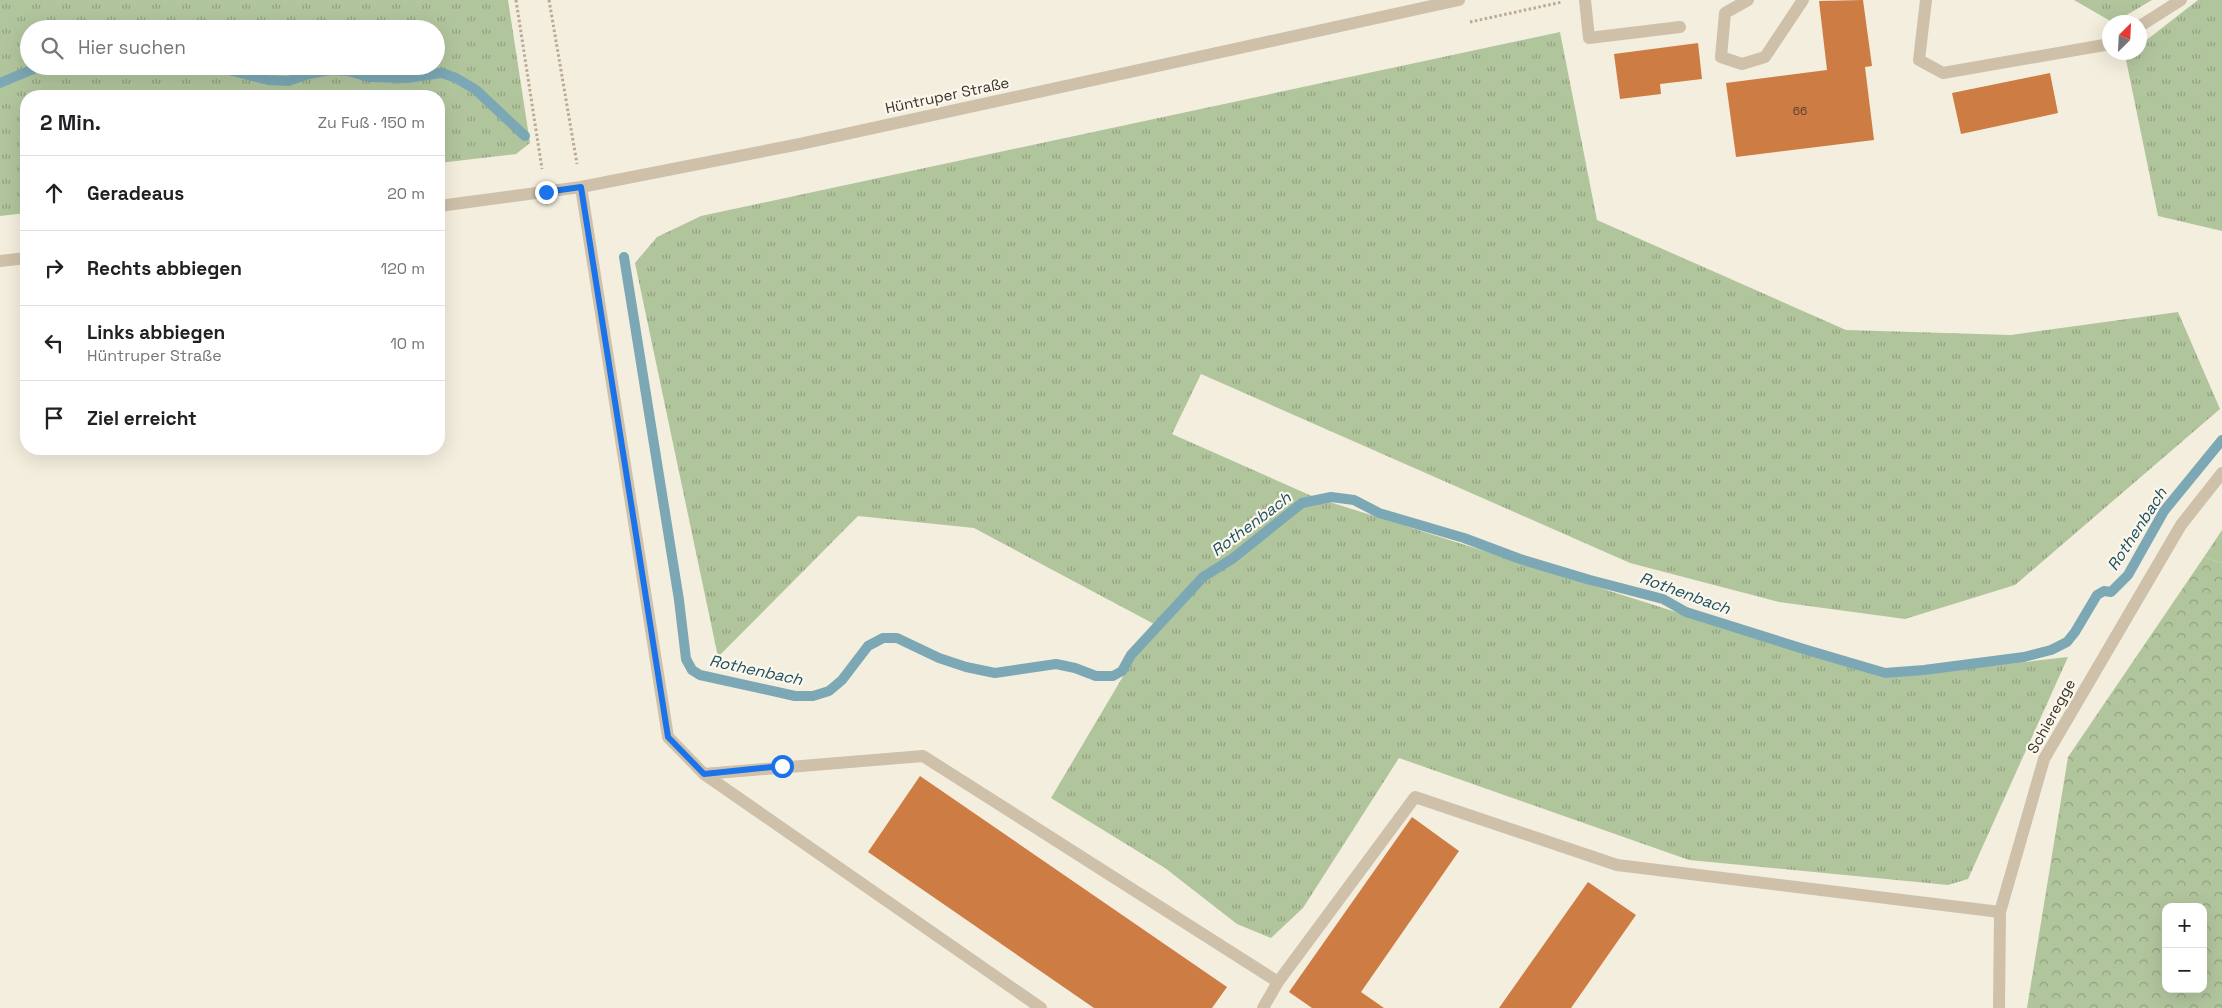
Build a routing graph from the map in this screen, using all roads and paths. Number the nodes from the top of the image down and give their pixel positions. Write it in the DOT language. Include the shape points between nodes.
graph roads {
  1 [pos="516,0"];
  2 [pos="549,0"];
  3 [pos="1459,0"];
  4 [pos="1585,0"];
  5 [pos="1748,0"];
  6 [pos="1803,0"];
  7 [pos="1926,0"];
  8 [pos="2181,0"];
  9 [pos="2147,22"];
  10 [pos="1680,27"];
  11 [pos="2102,45"];
  12 [pos="581,187"];
  13 [pos="546,192"];
  14 [pos="445,205"];
  15 [pos="20,259"];
  16 [pos="0,261"];
  17 [pos="2222,473"];
  18 [pos="704,774"];
  19 [pos="2000,912"];
  20 [pos="1278,982"];
  21 [pos="1041,1008"];
  22 [pos="1263,1008"];
  23 [pos="1999,1008"];
  1 -- 13 [label="path"];
  2 -- 12 [label="path"];
  3 -- 12 [label="street, Hüntruper Straße" via="800,144"];
  4 -- 10 [label="street" via="1589,38"];
  5 -- 6 [label="street" via="1725,13 1721,56 1742,64 1765,57"];
  7 -- 11 [label="street" via="1919,60 1943,73"];
  8 -- 9 [label="street"];
  12 -- 13 [label="street, Hüntruper Straße"];
  12 -- 18 [label="street" via="668,737"];
  13 -- 14 [label="street, Hüntruper Straße"];
  15 -- 16 [label="street"];
  17 -- 19 [label="street, Schieregge" via="2181,524 2044,759"];
  18 -- 20 [label="street" via="924,756"];
  18 -- 21 [label="street"];
  19 -- 20 [label="street" via="1617,865 1415,797"];
  19 -- 23 [label="street, Schieregge"];
  20 -- 22 [label="street"];
}
